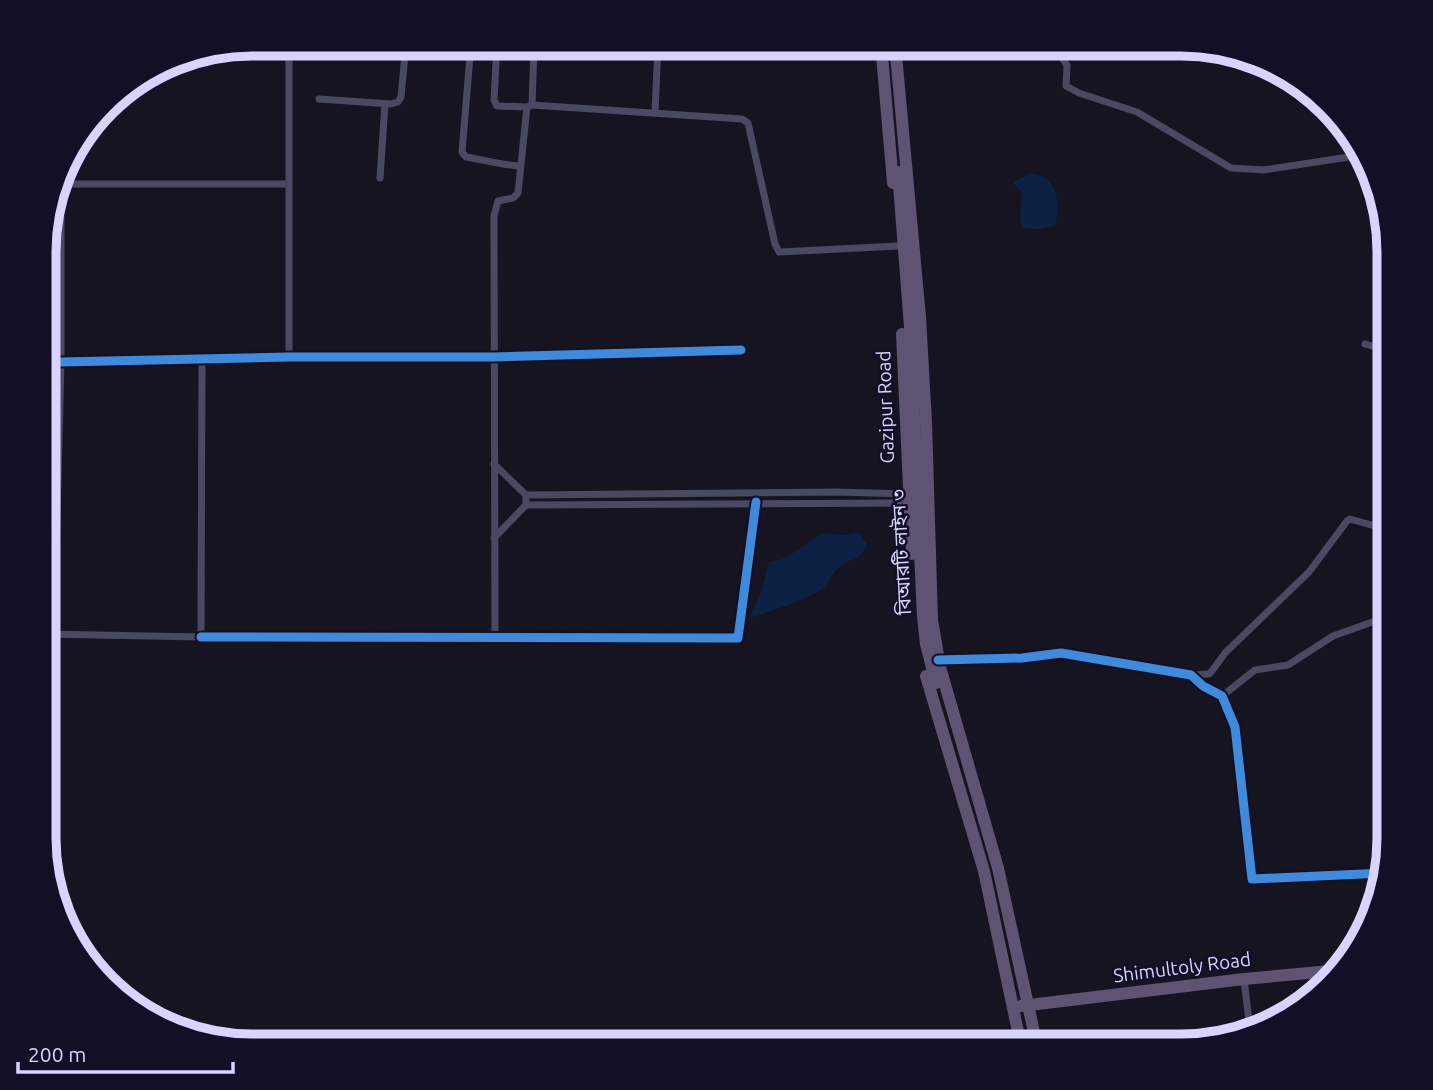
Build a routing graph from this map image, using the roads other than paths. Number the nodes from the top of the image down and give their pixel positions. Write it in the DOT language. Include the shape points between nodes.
graph roads {
  1 [pos="289,56"];
  2 [pos="406,56"];
  3 [pos="470,56"];
  4 [pos="496,56"];
  5 [pos="534,56"];
  6 [pos="657,56"];
  7 [pos="882,56"];
  8 [pos="888,56"];
  9 [pos="896,56"];
  10 [pos="1061,56"];
  11 [pos="319,99"];
  12 [pos="385,104"];
  13 [pos="529,106"];
  14 [pos="655,113"];
  15 [pos="1353,157"];
  16 [pos="520,166"];
  17 [pos="380,178"];
  18 [pos="69,182"];
  19 [pos="288,184"];
  20 [pos="61,211"];
  21 [pos="898,246"];
  22 [pos="1364,344"];
  23 [pos="1377,348"];
  24 [pos="741,350"];
  25 [pos="289,357"];
  26 [pos="493,357"];
  27 [pos="202,359"];
  28 [pos="61,362"];
  29 [pos="494,464"];
  30 [pos="526,495"];
  31 [pos="908,498"];
  32 [pos="756,502"];
  33 [pos="526,505"];
  34 [pos="1377,527"];
  35 [pos="494,538"];
  36 [pos="56,557"];
  37 [pos="1377,621"];
  38 [pos="56,635"];
  39 [pos="201,637"];
  40 [pos="495,638"];
  41 [pos="938,660"];
  42 [pos="1191,675"];
  43 [pos="1222,696"];
  44 [pos="1374,873"];
  45 [pos="1323,972"];
  46 [pos="1244,979"];
  47 [pos="1020,1006"];
  48 [pos="1250,1022"];
  49 [pos="1021,1034"];
  50 [pos="1026,1034"];
  51 [pos="1032,1034"];
  1 -- 19 [label="street"];
  2 -- 12 [label="street" via="401,97"];
  3 -- 16 [label="street" via="462,152 495,164"];
  4 -- 13 [label="street" via="497,106"];
  5 -- 13 [label="street"];
  6 -- 14 [label="street"];
  7 -- 21 [label="main road, Gazipur Road"];
  8 -- 47 [label="main road, বিআরটি লাইন ৩" via="910,327 926,644 981,834"];
  9 -- 41 [label="main road, Gazipur Road" via="920,317 932,620"];
  10 -- 15 [label="street" via="1068,65 1066,86 1137,112 1230,168 1264,170"];
  11 -- 12 [label="street"];
  12 -- 17 [label="street"];
  13 -- 14 [label="street"];
  13 -- 16 [label="street"];
  14 -- 21 [label="street" via="748,123 779,252"];
  16 -- 26 [label="street" via="518,193 495,206"];
  18 -- 19 [label="street"];
  19 -- 25 [label="street"];
  20 -- 28 [label="street"];
  21 -- 31 [label="main road, Gazipur Road"];
  22 -- 23 [label="street"];
  24 -- 26 [label="street"];
  25 -- 26 [label="street"];
  25 -- 27 [label="street"];
  26 -- 29 [label="street"];
  27 -- 28 [label="street"];
  27 -- 39 [label="street"];
  28 -- 36 [label="street"];
  29 -- 30 [label="street"];
  29 -- 35 [label="street"];
  30 -- 31 [label="street" via="824,492"];
  30 -- 33 [label="street"];
  31 -- 32 [label="street"];
  31 -- 47 [label="main road, Gazipur Road" via="917,632 924,668"];
  32 -- 33 [label="street"];
  32 -- 40 [label="street" via="738,638"];
  33 -- 35 [label="street"];
  34 -- 42 [label="street" via="1348,520 1309,572 1209,674"];
  35 -- 40 [label="street"];
  37 -- 43 [label="street" via="1333,636 1288,665 1255,670"];
  38 -- 39 [label="street"];
  39 -- 40 [label="street"];
  41 -- 42 [label="street" via="1061,653"];
  41 -- 47 [label="main road, Gazipur Road" via="998,868"];
  42 -- 43 [label="street"];
  43 -- 44 [label="street" via="1235,727 1252,879"];
  45 -- 46 [label="main road, Shimultoly Road"];
  46 -- 47 [label="main road, Shimultoly Road"];
  46 -- 48 [label="street"];
  47 -- 49 [label="main road"];
  47 -- 50 [label="main road, বিআরটি লাইন ৩"];
  47 -- 51 [label="main road"];
}
